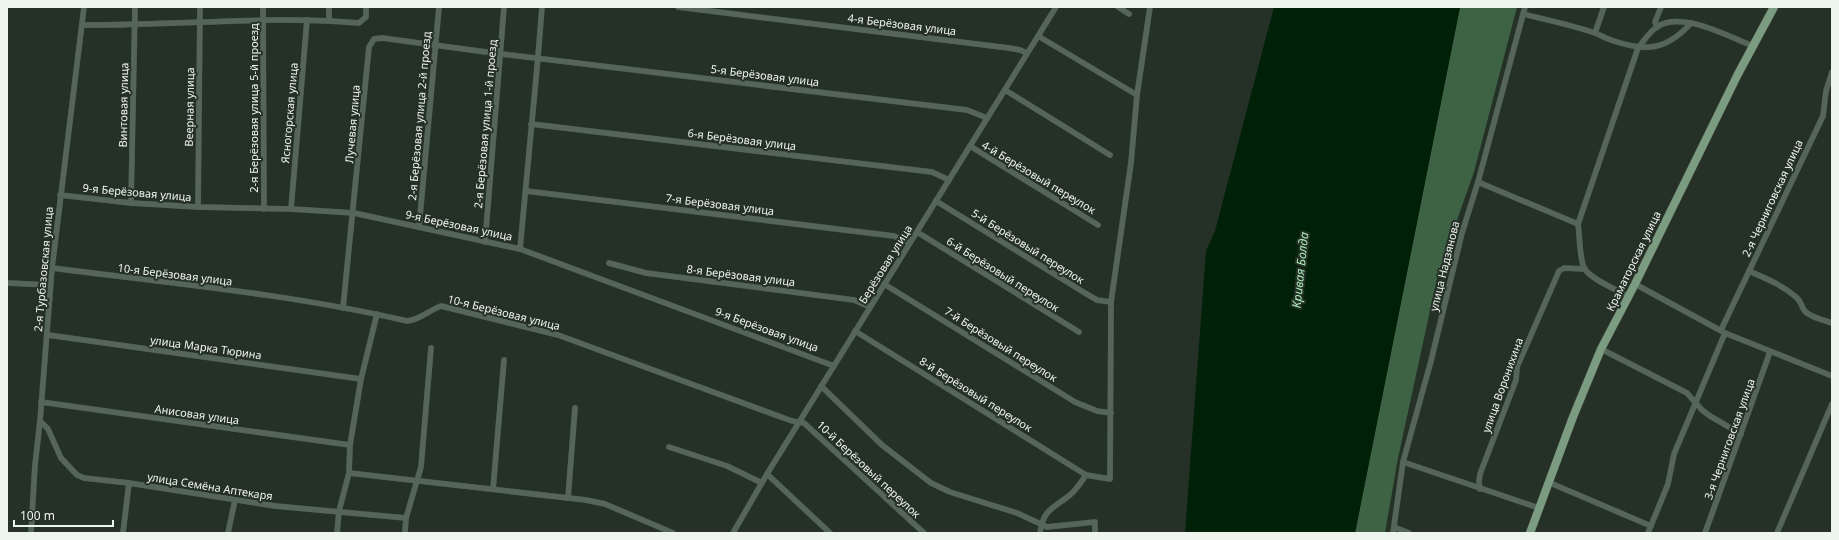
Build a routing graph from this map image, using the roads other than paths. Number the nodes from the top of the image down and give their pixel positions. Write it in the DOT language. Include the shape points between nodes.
graph roads {
  1 [pos="84,7"];
  2 [pos="135,7"];
  3 [pos="200,7"];
  4 [pos="263,7"];
  5 [pos="329,7"];
  6 [pos="366,7"];
  7 [pos="439,7"];
  8 [pos="504,7"];
  9 [pos="542,7"];
  10 [pos="678,7"];
  11 [pos="1056,7"];
  12 [pos="1118,7"];
  13 [pos="1150,7"];
  14 [pos="1525,7"];
  15 [pos="1604,7"];
  16 [pos="1661,7"];
  17 [pos="1774,7"];
  18 [pos="1129,14"];
  19 [pos="1523,14"];
  20 [pos="263,19"];
  21 [pos="307,20"];
  22 [pos="329,20"];
  23 [pos="200,22"];
  24 [pos="1691,23"];
  25 [pos="82,25"];
  26 [pos="135,26"];
  27 [pos="1657,26"];
  28 [pos="1595,33"];
  29 [pos="1038,36"];
  30 [pos="374,39"];
  31 [pos="436,45"];
  32 [pos="1753,46"];
  33 [pos="1638,48"];
  34 [pos="1027,53"];
  35 [pos="501,54"];
  36 [pos="538,57"];
  37 [pos="1832,72"];
  38 [pos="1005,90"];
  39 [pos="1137,94"];
  40 [pos="987,118"];
  41 [pos="531,124"];
  42 [pos="970,146"];
  43 [pos="1110,155"];
  44 [pos="949,180"];
  45 [pos="1478,182"];
  46 [pos="526,191"];
  47 [pos="60,195"];
  48 [pos="936,201"];
  49 [pos="131,204"];
  50 [pos="198,208"];
  51 [pos="291,208"];
  52 [pos="264,209"];
  53 [pos="354,213"];
  54 [pos="1578,224"];
  55 [pos="1098,225"];
  56 [pos="419,227"];
  57 [pos="916,232"];
  58 [pos="485,242"];
  59 [pos="910,243"];
  60 [pos="520,249"];
  61 [pos="609,263"];
  62 [pos="52,268"];
  63 [pos="1585,269"];
  64 [pos="1749,271"];
  65 [pos="7,283"];
  66 [pos="884,284"];
  67 [pos="1635,284"];
  68 [pos="50,285"];
  69 [pos="1629,296"];
  70 [pos="1112,302"];
  71 [pos="870,307"];
  72 [pos="343,308"];
  73 [pos="377,314"];
  74 [pos="1832,323"];
  75 [pos="855,331"];
  76 [pos="1079,332"];
  77 [pos="1723,332"];
  78 [pos="48,335"];
  79 [pos="431,348"];
  80 [pos="1601,349"];
  81 [pos="1770,352"];
  82 [pos="504,360"];
  83 [pos="834,366"];
  84 [pos="1832,376"];
  85 [pos="361,380"];
  86 [pos="821,386"];
  87 [pos="41,402"];
  88 [pos="1696,403"];
  89 [pos="1832,404"];
  90 [pos="575,408"];
  91 [pos="1111,413"];
  92 [pos="40,421"];
  93 [pos="800,422"];
  94 [pos="1741,434"];
  95 [pos="350,445"];
  96 [pos="669,447"];
  97 [pos="1403,462"];
  98 [pos="349,472"];
  99 [pos="767,474"];
  100 [pos="1086,475"];
  101 [pos="418,480"];
  102 [pos="1548,482"];
  103 [pos="129,483"];
  104 [pos="762,483"];
  105 [pos="493,489"];
  106 [pos="1480,489"];
  107 [pos="568,498"];
  108 [pos="235,500"];
  109 [pos="1539,508"];
  110 [pos="339,511"];
  111 [pos="406,518"];
  112 [pos="1041,524"];
  113 [pos="1651,526"];
  114 [pos="1394,530"];
  115 [pos="31,533"];
  116 [pos="123,533"];
  117 [pos="228,533"];
  118 [pos="337,533"];
  119 [pos="405,533"];
  120 [pos="673,533"];
  121 [pos="733,533"];
  122 [pos="830,533"];
  123 [pos="924,533"];
  124 [pos="1040,533"];
  125 [pos="1095,533"];
  126 [pos="1409,533"];
  127 [pos="1530,533"];
  128 [pos="1648,533"];
  129 [pos="1705,533"];
  130 [pos="1777,533"];
  1 -- 25 [label="street, 2-я Турбазовская улица"];
  2 -- 26 [label="street, Винтовая улица"];
  3 -- 23 [label="street, Веерная улица"];
  4 -- 20 [label="street, 2-я Берёзовая улица 5-й проезд"];
  5 -- 22 [label="street"];
  6 -- 22 [label="street" via="366,17 359,23"];
  7 -- 31 [label="street, 2-я Берёзовая улица 2-й проезд"];
  8 -- 35 [label="street, 2-я Берёзовая улица 1-й проезд"];
  9 -- 36 [label="street"];
  10 -- 34 [label="street, 4-я Берёзовая улица" via="1009,48"];
  11 -- 29 [label="street, Берёзовая улица"];
  12 -- 18 [label="street"];
  13 -- 39 [label="street"];
  14 -- 19 [label="street, улица Надзянова"];
  15 -- 28 [label="street"];
  16 -- 27 [label="street" via="1655,22"];
  17 -- 32 [label="main road, Краматорская улица"];
  19 -- 28 [label="street"];
  19 -- 45 [label="street, улица Надзянова"];
  20 -- 21 [label="street"];
  20 -- 23 [label="street"];
  20 -- 52 [label="street, 2-я Берёзовая улица 5-й проезд"];
  21 -- 22 [label="street"];
  21 -- 51 [label="street, Ясногорская улица"];
  23 -- 26 [label="street"];
  23 -- 50 [label="street, Веерная улица"];
  24 -- 27 [label="street" via="1671,22"];
  24 -- 32 [label="street"];
  24 -- 33 [label="street" via="1663,45"];
  25 -- 26 [label="street"];
  25 -- 47 [label="street, 2-я Турбазовская улица"];
  26 -- 49 [label="street, Винтовая улица"];
  27 -- 33 [label="street"];
  28 -- 33 [label="street"];
  29 -- 34 [label="street, Берёзовая улица"];
  29 -- 39 [label="street"];
  30 -- 31 [label="street, 5-я Берёзовая улица"];
  30 -- 53 [label="street, Лучевая улица" via="369,47"];
  31 -- 35 [label="street, 5-я Берёзовая улица"];
  31 -- 56 [label="street, 2-я Берёзовая улица 2-й проезд"];
  32 -- 67 [label="main road, Краматорская улица"];
  33 -- 54 [label="street"];
  34 -- 38 [label="street, Берёзовая улица"];
  35 -- 36 [label="street, 5-я Берёзовая улица"];
  35 -- 58 [label="street, 2-я Берёзовая улица 1-й проезд"];
  36 -- 40 [label="street, 5-я Берёзовая улица" via="967,110"];
  36 -- 41 [label="street"];
  37 -- 64 [label="street, 2-я Черниговская улица" via="1826,91 1823,116"];
  38 -- 40 [label="street, Берёзовая улица"];
  38 -- 43 [label="street"];
  39 -- 70 [label="street" via="1131,163"];
  40 -- 42 [label="street, Берёзовая улица"];
  41 -- 44 [label="street, 6-я Берёзовая улица" via="932,172"];
  41 -- 46 [label="street"];
  42 -- 44 [label="street, Берёзовая улица"];
  42 -- 55 [label="street, 4-й Берёзовый переулок"];
  44 -- 48 [label="street, Берёзовая улица"];
  45 -- 54 [label="street"];
  45 -- 97 [label="street, улица Надзянова" via="1462,234"];
  46 -- 59 [label="street, 7-я Берёзовая улица" via="894,236"];
  46 -- 60 [label="street"];
  47 -- 49 [label="street, 9-я Берёзовая улица"];
  47 -- 62 [label="street, 2-я Турбазовская улица"];
  48 -- 57 [label="street, Берёзовая улица"];
  48 -- 70 [label="street, 5-й Берёзовый переулок" via="1097,300"];
  49 -- 50 [label="street, 9-я Берёзовая улица"];
  50 -- 52 [label="street, 9-я Берёзовая улица"];
  51 -- 52 [label="street, 9-я Берёзовая улица"];
  51 -- 53 [label="street, 9-я Берёзовая улица"];
  53 -- 56 [label="street, 9-я Берёзовая улица"];
  53 -- 72 [label="street, Лучевая улица"];
  54 -- 63 [label="street"];
  56 -- 58 [label="street, 9-я Берёзовая улица"];
  57 -- 59 [label="street, Берёзовая улица"];
  57 -- 76 [label="street, 6-й Берёзовый переулок"];
  58 -- 60 [label="street, 9-я Берёзовая улица"];
  59 -- 66 [label="street, Берёзовая улица"];
  60 -- 83 [label="street, 9-я Берёзовая улица"];
  61 -- 71 [label="street, 8-я Берёзовая улица" via="646,273 854,300"];
  62 -- 68 [label="street, 2-я Турбазовская улица"];
  62 -- 72 [label="street, 10-я Берёзовая улица"];
  63 -- 69 [label="street" via="1591,276"];
  63 -- 106 [label="street, улица Воронихина" via="1564,268 1559,271 1517,367 1516,380 1480,474"];
  64 -- 74 [label="street" via="1774,282 1795,296 1808,313"];
  64 -- 77 [label="street, 2-я Черниговская улица"];
  65 -- 68 [label="street"];
  66 -- 71 [label="street, Берёзовая улица"];
  66 -- 91 [label="street, 7-й Берёзовый переулок" via="1075,402 1091,410"];
  67 -- 69 [label="main road, Краматорская улица"];
  67 -- 77 [label="street"];
  68 -- 78 [label="street, 2-я Турбазовская улица"];
  69 -- 80 [label="main road, Краматорская улица"];
  70 -- 91 [label="street"];
  71 -- 75 [label="street, Берёзовая улица"];
  72 -- 73 [label="street, 10-я Берёзовая улица"];
  73 -- 85 [label="street"];
  73 -- 93 [label="street, 10-я Берёзовая улица" via="413,321 441,306 537,329"];
  75 -- 83 [label="street, Берёзовая улица"];
  75 -- 100 [label="street, 8-й Берёзовый переулок"];
  77 -- 81 [label="street"];
  77 -- 88 [label="street, 2-я Черниговская улица"];
  78 -- 85 [label="street, улица Марка Тюрина"];
  78 -- 87 [label="street, 2-я Турбазовская улица"];
  79 -- 101 [label="street"];
  80 -- 88 [label="street" via="1687,394"];
  80 -- 102 [label="main road, Краматорская улица"];
  81 -- 84 [label="street"];
  81 -- 94 [label="street, 3-я Черниговская улица"];
  82 -- 105 [label="street"];
  83 -- 86 [label="street, Берёзовая улица"];
  85 -- 95 [label="street"];
  86 -- 93 [label="street, Берёзовая улица"];
  86 -- 112 [label="street" via="882,445 931,483"];
  87 -- 92 [label="street, 2-я Турбазовская улица"];
  87 -- 95 [label="street, Анисовая улица"];
  88 -- 94 [label="street" via="1710,416"];
  88 -- 113 [label="street, 2-я Черниговская улица" via="1674,454 1668,484"];
  89 -- 130 [label="street"];
  90 -- 107 [label="street"];
  91 -- 100 [label="street" via="1110,479"];
  92 -- 103 [label="street, улица Семёна Аптекаря" via="48,429 61,458 77,475 94,480"];
  92 -- 115 [label="street, 2-я Турбазовская улица"];
  93 -- 99 [label="street, Берёзовая улица"];
  93 -- 123 [label="street, 10-й Берёзовый переулок" via="809,426"];
  94 -- 129 [label="street, 3-я Черниговская улица"];
  95 -- 98 [label="street"];
  96 -- 104 [label="street" via="727,466"];
  97 -- 106 [label="street"];
  97 -- 114 [label="street, улица Надзянова"];
  98 -- 101 [label="street"];
  98 -- 110 [label="street"];
  99 -- 104 [label="street, Берёзовая улица"];
  99 -- 122 [label="street"];
  100 -- 112 [label="street" via="1070,496 1053,506"];
  101 -- 105 [label="street"];
  101 -- 111 [label="street"];
  102 -- 109 [label="main road, Краматорская улица"];
  102 -- 113 [label="street"];
  103 -- 108 [label="street, улица Семёна Аптекаря"];
  103 -- 116 [label="street"];
  104 -- 121 [label="street, Берёзовая улица"];
  105 -- 107 [label="street"];
  106 -- 109 [label="street"];
  107 -- 120 [label="street" via="605,504"];
  108 -- 110 [label="street, улица Семёна Аптекаря"];
  108 -- 117 [label="street"];
  109 -- 127 [label="main road, Краматорская улица"];
  110 -- 111 [label="street, улица Семёна Аптекаря"];
  110 -- 118 [label="street"];
  111 -- 119 [label="street"];
  112 -- 124 [label="street"];
  112 -- 125 [label="street" via="1055,527 1095,522"];
  113 -- 128 [label="street, 2-я Черниговская улица"];
  114 -- 126 [label="street"];
}
